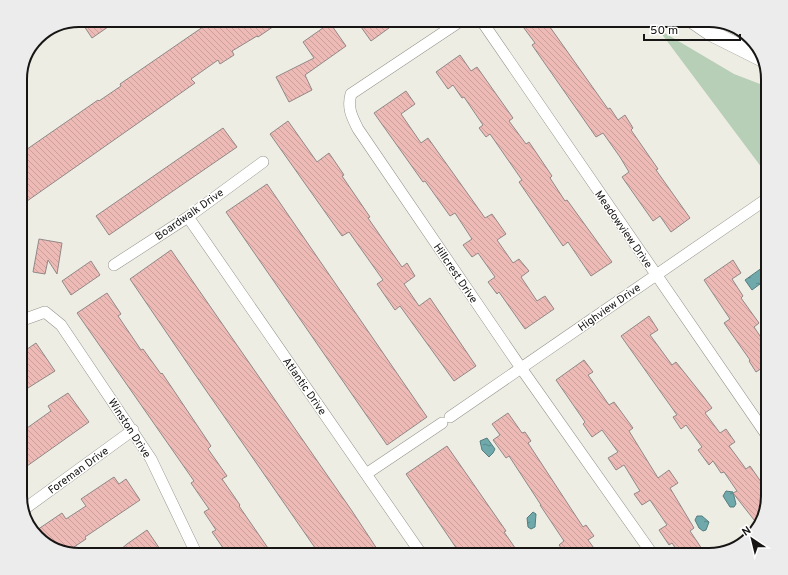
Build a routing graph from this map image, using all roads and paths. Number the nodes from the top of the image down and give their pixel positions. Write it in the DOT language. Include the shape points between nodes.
graph roads {
  1 [pos="452,27"];
  2 [pos="486,27"];
  3 [pos="702,27"];
  4 [pos="756,55"];
  5 [pos="263,162"];
  6 [pos="761,203"];
  7 [pos="188,216"];
  8 [pos="114,265"];
  9 [pos="656,275"];
  10 [pos="27,318"];
  11 [pos="521,368"];
  12 [pos="761,427"];
  13 [pos="133,430"];
  14 [pos="366,474"];
  15 [pos="28,506"];
  16 [pos="194,548"];
  17 [pos="417,548"];
  18 [pos="648,548"];
  1 -- 11 [label="street, Hillcrest Drive" via="351,94 350,114"];
  2 -- 9 [label="street, Meadowview Drive"];
  3 -- 4 [label="street"];
  5 -- 7 [label="street, Boardwalk Drive"];
  6 -- 9 [label="street, Highview Drive"];
  7 -- 8 [label="street, Boardwalk Drive"];
  7 -- 14 [label="street, Atlantic Drive"];
  9 -- 11 [label="street, Highview Drive"];
  9 -- 12 [label="street, Meadowview Drive"];
  10 -- 13 [label="street, Winston Drive" via="45,312 60,325"];
  11 -- 14 [label="street, Highview Drive"];
  11 -- 18 [label="street, Hillcrest Drive"];
  13 -- 15 [label="street, Foreman Drive"];
  13 -- 16 [label="street, Winston Drive" via="161,479"];
  14 -- 17 [label="street, Atlantic Drive"];
}
